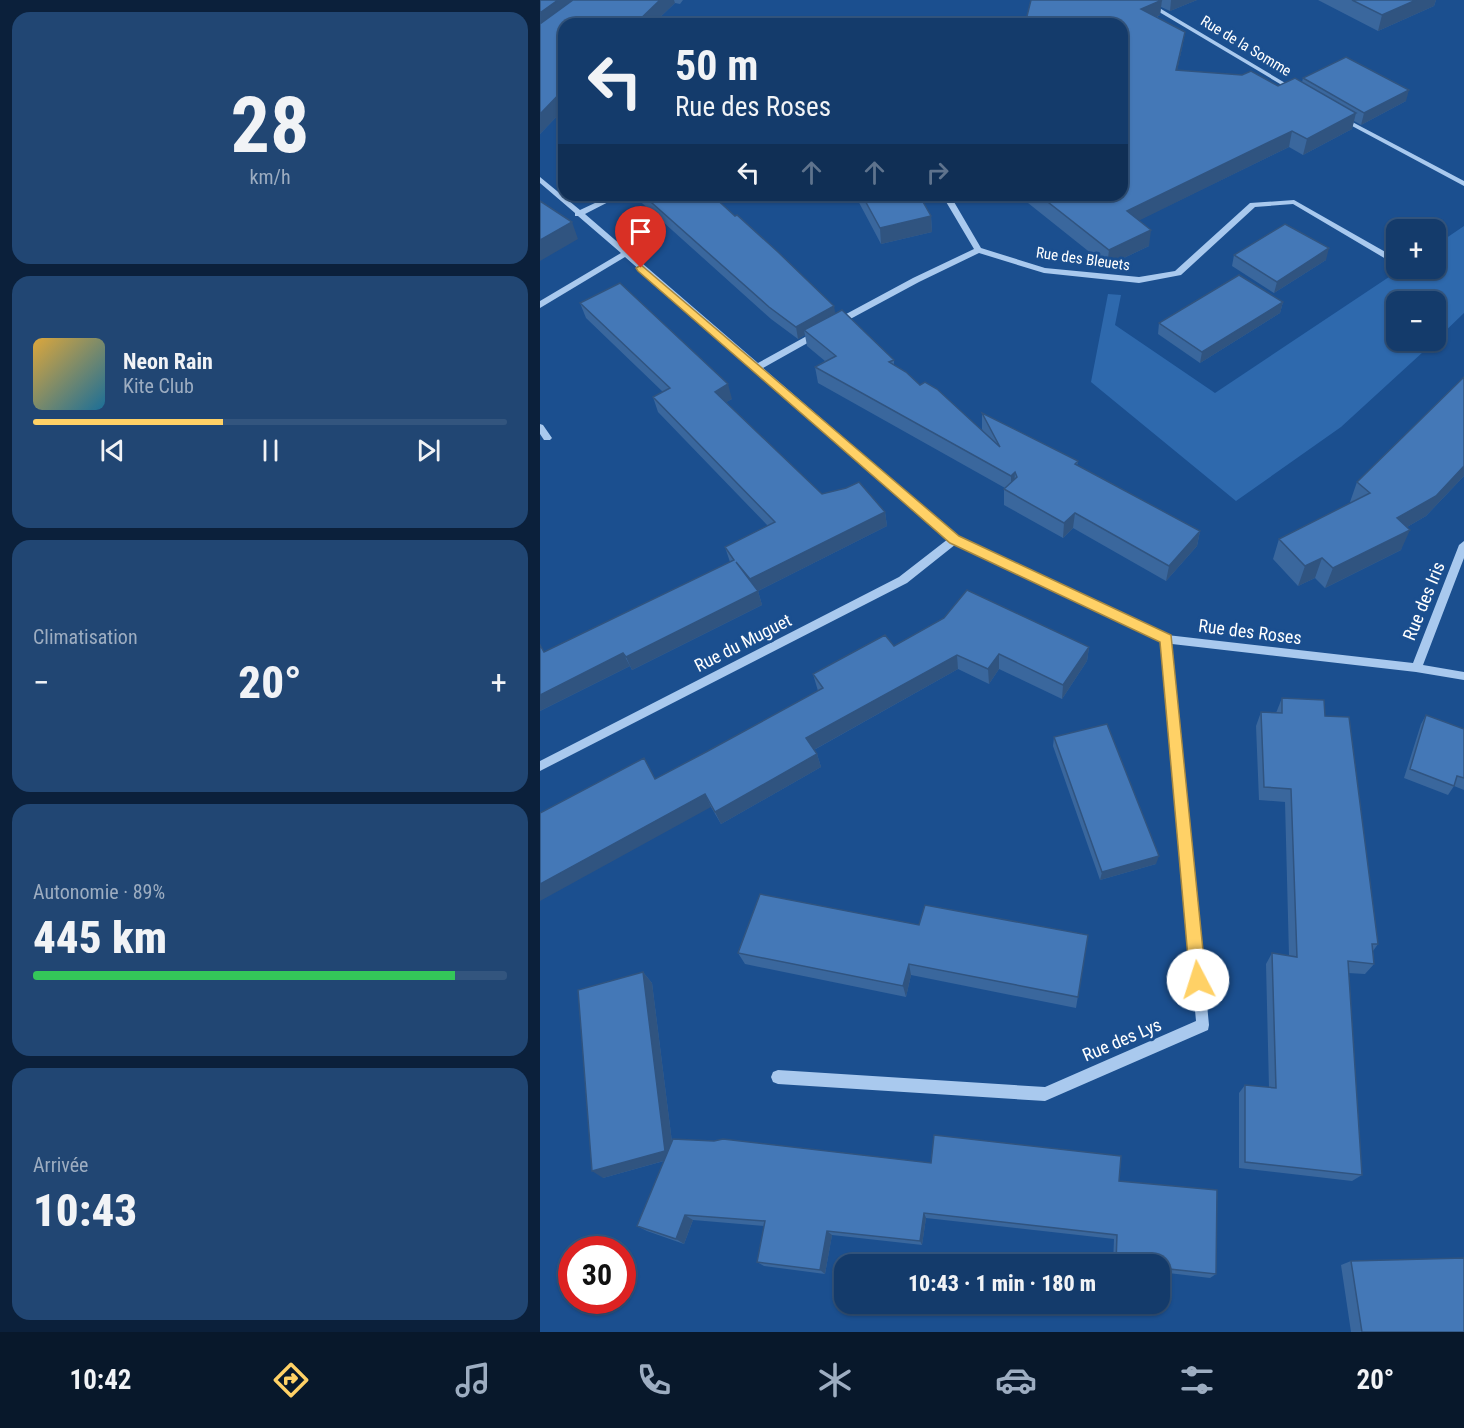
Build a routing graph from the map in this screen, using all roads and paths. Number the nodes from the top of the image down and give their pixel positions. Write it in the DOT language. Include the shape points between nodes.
graph roads {
  1 [pos="1142,0"];
  2 [pos="1304,96"];
  3 [pos="1335,114"];
  4 [pos="540,179"];
  5 [pos="1464,184"];
  6 [pos="558,196"];
  7 [pos="564,201"];
  8 [pos="605,201"];
  9 [pos="949,201"];
  10 [pos="578,214"];
  11 [pos="978,250"];
  12 [pos="625,254"];
  13 [pos="1386,255"];
  14 [pos="540,305"];
  15 [pos="757,367"];
  16 [pos="540,427"];
  17 [pos="547,438"];
  18 [pos="955,539"];
  19 [pos="1464,546"];
  20 [pos="1166,639"];
  21 [pos="1416,668"];
  22 [pos="1464,676"];
  23 [pos="540,766"];
  24 [pos="778,1077"];
  1 -- 2 [label="street, Rue de la Somme"];
  3 -- 5 [label="street"];
  4 -- 6 [label="street, Rue des Roses"];
  7 -- 10 [label="street, Rue des Roses"];
  8 -- 10 [label="street"];
  9 -- 11 [label="street"];
  10 -- 12 [label="street, Rue des Roses"];
  11 -- 13 [label="street, Rue des Bleuets" via="1044,270 1138,280 1178,273 1253,205 1294,202"];
  11 -- 15 [label="street"];
  12 -- 14 [label="street"];
  12 -- 15 [label="street, Rue des Roses"];
  15 -- 18 [label="street, Rue des Roses"];
  16 -- 17 [label="street"];
  18 -- 20 [label="street, Rue des Roses"];
  18 -- 23 [label="street, Rue du Muguet" via="903,580"];
  19 -- 21 [label="street, Rue des Iris"];
  20 -- 21 [label="street, Rue des Roses"];
  20 -- 24 [label="street, Rue des Lys" via="1203,1025 1045,1094"];
  21 -- 22 [label="street, Rue des Roses"];
}
